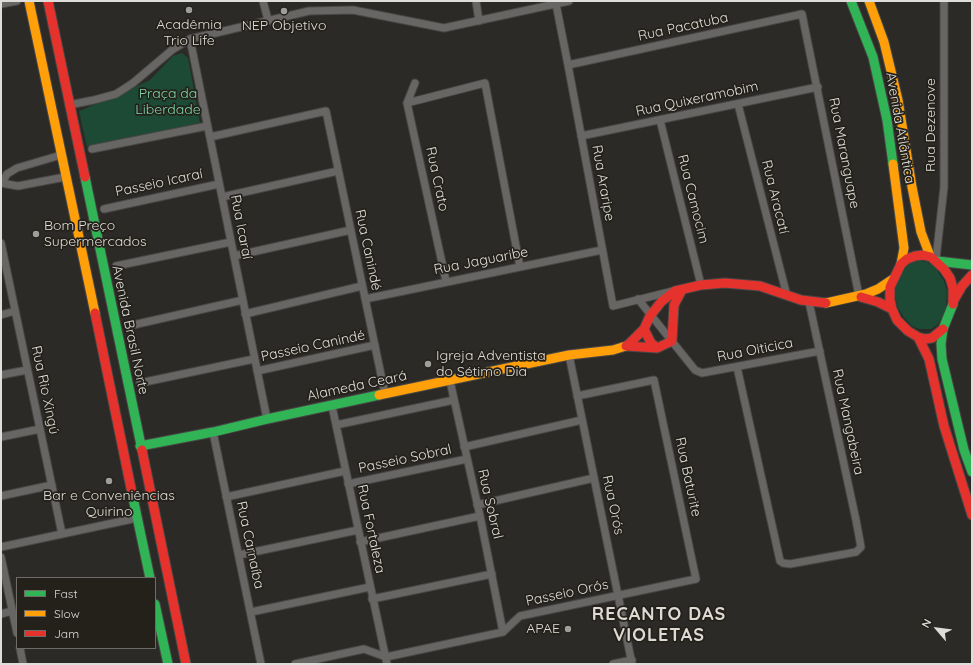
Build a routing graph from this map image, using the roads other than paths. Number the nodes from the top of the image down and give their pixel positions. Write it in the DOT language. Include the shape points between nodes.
graph roads {
  1 [pos="17,1"];
  2 [pos="29,1"];
  3 [pos="48,1"];
  4 [pos="264,1"];
  5 [pos="476,1"];
  6 [pos="569,1"];
  7 [pos="851,1"];
  8 [pos="869,1"];
  9 [pos="944,1"];
  10 [pos="1,4"];
  11 [pos="556,4"];
  12 [pos="802,14"];
  13 [pos="268,20"];
  14 [pos="479,21"];
  15 [pos="190,39"];
  16 [pos="568,65"];
  17 [pos="415,83"];
  18 [pos="818,87"];
  19 [pos="407,103"];
  20 [pos="738,104"];
  21 [pos="69,105"];
  22 [pos="660,120"];
  23 [pos="208,126"];
  24 [pos="582,136"];
  25 [pos="210,137"];
  26 [pos="92,149"];
  27 [pos="61,155"];
  28 [pos="338,171"];
  29 [pos="66,177"];
  30 [pos="1,183"];
  31 [pos="219,184"];
  32 [pos="222,197"];
  33 [pos="104,209"];
  34 [pos="351,230"];
  35 [pos="231,242"];
  36 [pos="1,243"];
  37 [pos="602,250"];
  38 [pos="2,251"];
  39 [pos="234,256"];
  40 [pos="934,258"];
  41 [pos="901,264"];
  42 [pos="972,265"];
  43 [pos="116,266"];
  44 [pos="520,267"];
  45 [pos="972,275"];
  46 [pos="893,279"];
  47 [pos="446,281"];
  48 [pos="701,285"];
  49 [pos="362,286"];
  50 [pos="678,290"];
  51 [pos="787,296"];
  52 [pos="860,296"];
  53 [pos="365,299"];
  54 [pos="638,299"];
  55 [pos="243,300"];
  56 [pos="809,302"];
  57 [pos="953,302"];
  58 [pos="892,309"];
  59 [pos="15,311"];
  60 [pos="1,314"];
  61 [pos="245,314"];
  62 [pos="650,316"];
  63 [pos="133,325"];
  64 [pos="644,329"];
  65 [pos="943,329"];
  66 [pos="918,337"];
  67 [pos="672,341"];
  68 [pos="375,345"];
  69 [pos="627,346"];
  70 [pos="657,348"];
  71 [pos="820,351"];
  72 [pos="568,355"];
  73 [pos="254,359"];
  74 [pos="737,367"];
  75 [pos="27,370"];
  76 [pos="257,371"];
  77 [pos="1,375"];
  78 [pos="450,381"];
  79 [pos="140,383"];
  80 [pos="385,394"];
  81 [pos="577,396"];
  82 [pos="454,400"];
  83 [pos="332,406"];
  84 [pos="267,419"];
  85 [pos="582,420"];
  86 [pos="336,426"];
  87 [pos="40,428"];
  88 [pos="213,432"];
  89 [pos="1,436"];
  90 [pos="140,446"];
  91 [pos="464,447"];
  92 [pos="467,459"];
  93 [pos="345,471"];
  94 [pos="972,472"];
  95 [pos="594,478"];
  96 [pos="348,484"];
  97 [pos="52,485"];
  98 [pos="1,496"];
  99 [pos="226,497"];
  100 [pos="477,505"];
  101 [pos="972,515"];
  102 [pos="480,516"];
  103 [pos="137,518"];
  104 [pos="358,530"];
  105 [pos="62,534"];
  106 [pos="360,542"];
  107 [pos="1,547"];
  108 [pos="239,555"];
  109 [pos="1,557"];
  110 [pos="492,574"];
  111 [pos="150,577"];
  112 [pos="696,579"];
  113 [pos="370,587"];
  114 [pos="619,595"];
  115 [pos="372,600"];
  116 [pos="156,609"];
  117 [pos="12,612"];
  118 [pos="251,612"];
  119 [pos="1,614"];
  120 [pos="16,629"];
  121 [pos="503,632"];
  122 [pos="20,649"];
  123 [pos="386,661"];
  124 [pos="632,662"];
  125 [pos="23,664"];
  126 [pos="168,664"];
  127 [pos="186,664"];
  128 [pos="261,664"];
  129 [pos="295,664"];
  130 [pos="613,664"];
  1 -- 10 [label="street"];
  2 -- 27 [label="main road"];
  3 -- 21 [label="main road, Avenida Brasil Norte"];
  4 -- 13 [label="street"];
  5 -- 14 [label="street"];
  6 -- 11 [label="street"];
  7 -- 41 [label="main road, Avenida Atlântica" via="873,58 887,120 904,248"];
  8 -- 40 [label="main road, Avenida Atlântica" via="884,42 898,100 921,232"];
  9 -- 40 [label="street, Rua Dezenove" via="944,187 938,249"];
  11 -- 14 [label="street"];
  11 -- 16 [label="street, Rua Araripe"];
  12 -- 16 [label="street, Rua Pacatuba"];
  12 -- 18 [label="street, Rua Maranguape"];
  13 -- 14 [label="street" via="309,10 352,10 444,28"];
  13 -- 15 [label="street"];
  15 -- 21 [label="street" via="116,94"];
  15 -- 23 [label="street, Rua Icaraí"];
  16 -- 24 [label="street, Rua Araripe"];
  17 -- 19 [label="street"];
  18 -- 20 [label="street, Rua Quixeramobim"];
  18 -- 52 [label="street, Rua Maranguape"];
  19 -- 44 [label="street" via="485,83"];
  19 -- 47 [label="street, Rua Crato"];
  20 -- 22 [label="street, Rua Quixeramobim"];
  20 -- 51 [label="street, Rua Aracatí"];
  21 -- 90 [label="main road, Avenida Brasil Norte"];
  22 -- 24 [label="street, Rua Quixeramobim"];
  22 -- 48 [label="street, Rua Camocim"];
  23 -- 25 [label="street, Rua Icaraí"];
  23 -- 26 [label="street"];
  24 -- 37 [label="street, Rua Araripe"];
  25 -- 28 [label="street, Rua Canindé" via="326,111"];
  25 -- 31 [label="street, Rua Icaraí"];
  27 -- 29 [label="main road"];
  27 -- 30 [label="street" via="17,168 7,174"];
  28 -- 32 [label="street"];
  28 -- 34 [label="street, Rua Canindé"];
  29 -- 30 [label="street" via="18,186"];
  29 -- 103 [label="main road"];
  31 -- 32 [label="street, Rua Icaraí"];
  31 -- 33 [label="street, Passeio Icaraí"];
  32 -- 35 [label="street, Rua Icaraí"];
  34 -- 39 [label="street"];
  34 -- 49 [label="street, Rua Canindé"];
  35 -- 39 [label="street, Rua Icaraí"];
  35 -- 43 [label="street"];
  36 -- 38 [label="street, Rua Rio Xingú"];
  37 -- 44 [label="street, Rua Jaguaribe"];
  37 -- 54 [label="street, Rua Araripe" via="613,306"];
  38 -- 59 [label="street, Rua Rio Xingú"];
  39 -- 55 [label="street, Rua Icaraí"];
  40 -- 41 [label="main road" via="915,256"];
  40 -- 42 [label="main road"];
  40 -- 57 [label="main road, Avenida Atlântica" via="950,278"];
  41 -- 46 [label="main road, Avenida Atlântica"];
  44 -- 47 [label="street, Rua Jaguaribe"];
  45 -- 57 [label="main road"];
  46 -- 52 [label="main road" via="878,289"];
  46 -- 58 [label="main road, Avenida Atlântica" via="890,293"];
  47 -- 53 [label="street, Rua Jaguaribe"];
  48 -- 50 [label="main road"];
  48 -- 51 [label="main road" via="725,283 760,286"];
  49 -- 53 [label="street, Rua Canindé"];
  49 -- 61 [label="street"];
  50 -- 54 [label="street"];
  50 -- 62 [label="main road" via="661,302"];
  50 -- 67 [label="main road" via="674,305"];
  51 -- 56 [label="main road"];
  52 -- 56 [label="main road" via="825,303"];
  52 -- 58 [label="main road"];
  53 -- 68 [label="street, Rua Canindé"];
  54 -- 62 [label="street"];
  55 -- 61 [label="street, Rua Icaraí"];
  55 -- 63 [label="street"];
  56 -- 71 [label="street, Rua Mangabeira"];
  57 -- 65 [label="main road, Avenida Atlântica"];
  58 -- 66 [label="main road, Avenida Atlântica" via="902,326"];
  59 -- 60 [label="street"];
  59 -- 75 [label="street, Rua Rio Xingú"];
  61 -- 73 [label="street, Rua Icaraí"];
  62 -- 64 [label="main road"];
  62 -- 67 [label="street"];
  64 -- 69 [label="main road"];
  64 -- 70 [label="main road" via="651,343"];
  65 -- 66 [label="main road" via="932,338"];
  65 -- 94 [label="main road, Avenida Atlântica" via="942,359 964,450"];
  66 -- 101 [label="main road, Avenida Atlântica" via="929,359 944,426"];
  67 -- 70 [label="main road"];
  67 -- 74 [label="street, Rua Oiticica" via="695,370 702,373"];
  68 -- 76 [label="street, Passeio Canindé"];
  68 -- 80 [label="street, Rua Canindé"];
  69 -- 70 [label="main road"];
  69 -- 72 [label="main road, Alameda Ceará"];
  71 -- 74 [label="street, Rua Oiticica"];
  71 -- 74 [label="street, Rua Mangabeira" via="856,520 860,547 856,552 790,564 780,561"];
  72 -- 78 [label="main road, Alameda Ceará"];
  72 -- 81 [label="street, Rua Orós"];
  73 -- 76 [label="street, Rua Icaraí"];
  73 -- 79 [label="street"];
  75 -- 77 [label="street"];
  75 -- 87 [label="street, Rua Rio Xingú"];
  76 -- 84 [label="street, Rua Icaraí"];
  78 -- 80 [label="main road, Alameda Ceará"];
  78 -- 82 [label="street, Rua Sobral"];
  80 -- 83 [label="main road, Alameda Ceará"];
  81 -- 85 [label="street, Rua Orós"];
  81 -- 112 [label="street, Rua Baturite" via="654,380"];
  82 -- 86 [label="street"];
  82 -- 91 [label="street, Rua Sobral"];
  83 -- 84 [label="main road, Alameda Ceará"];
  83 -- 86 [label="street, Rua Fortaleza"];
  84 -- 88 [label="main road, Alameda Ceará"];
  85 -- 91 [label="street"];
  85 -- 95 [label="street, Rua Orós"];
  86 -- 93 [label="street, Rua Fortaleza"];
  87 -- 89 [label="street"];
  87 -- 97 [label="street, Rua Rio Xingú"];
  88 -- 90 [label="main road, Alameda Ceará"];
  88 -- 99 [label="street, Rua Carnaíba"];
  90 -- 127 [label="main road, Avenida Brasil Norte"];
  91 -- 92 [label="street, Rua Sobral"];
  92 -- 96 [label="street, Passeio Sobral"];
  92 -- 100 [label="street, Rua Sobral"];
  93 -- 96 [label="street, Rua Fortaleza"];
  93 -- 99 [label="street"];
  95 -- 100 [label="street"];
  95 -- 114 [label="street, Rua Orós"];
  96 -- 104 [label="street, Rua Fortaleza"];
  97 -- 98 [label="street"];
  97 -- 105 [label="street, Rua Rio Xingú"];
  99 -- 108 [label="street, Rua Carnaíba"];
  100 -- 102 [label="street, Rua Sobral"];
  102 -- 106 [label="street"];
  102 -- 110 [label="street, Rua Sobral"];
  103 -- 105 [label="street"];
  103 -- 111 [label="main road"];
  104 -- 106 [label="street, Rua Fortaleza"];
  104 -- 108 [label="street"];
  105 -- 107 [label="street"];
  106 -- 113 [label="street, Rua Fortaleza"];
  108 -- 118 [label="street, Rua Carnaíba"];
  109 -- 117 [label="street"];
  110 -- 115 [label="street"];
  110 -- 121 [label="street, Rua Sobral"];
  112 -- 114 [label="street, Passeio Orós"];
  113 -- 115 [label="street, Rua Fortaleza"];
  113 -- 118 [label="street"];
  114 -- 121 [label="street, Passeio Orós" via="520,616"];
  114 -- 124 [label="street, Rua Orós"];
  115 -- 123 [label="street, Rua Fortaleza"];
  116 -- 126 [label="main road"];
  117 -- 119 [label="street"];
  117 -- 120 [label="street"];
  118 -- 128 [label="street, Rua Carnaíba"];
  121 -- 123 [label="street"];
  122 -- 125 [label="street"];
  123 -- 129 [label="street" via="364,649"];
  124 -- 130 [label="street"];
}
